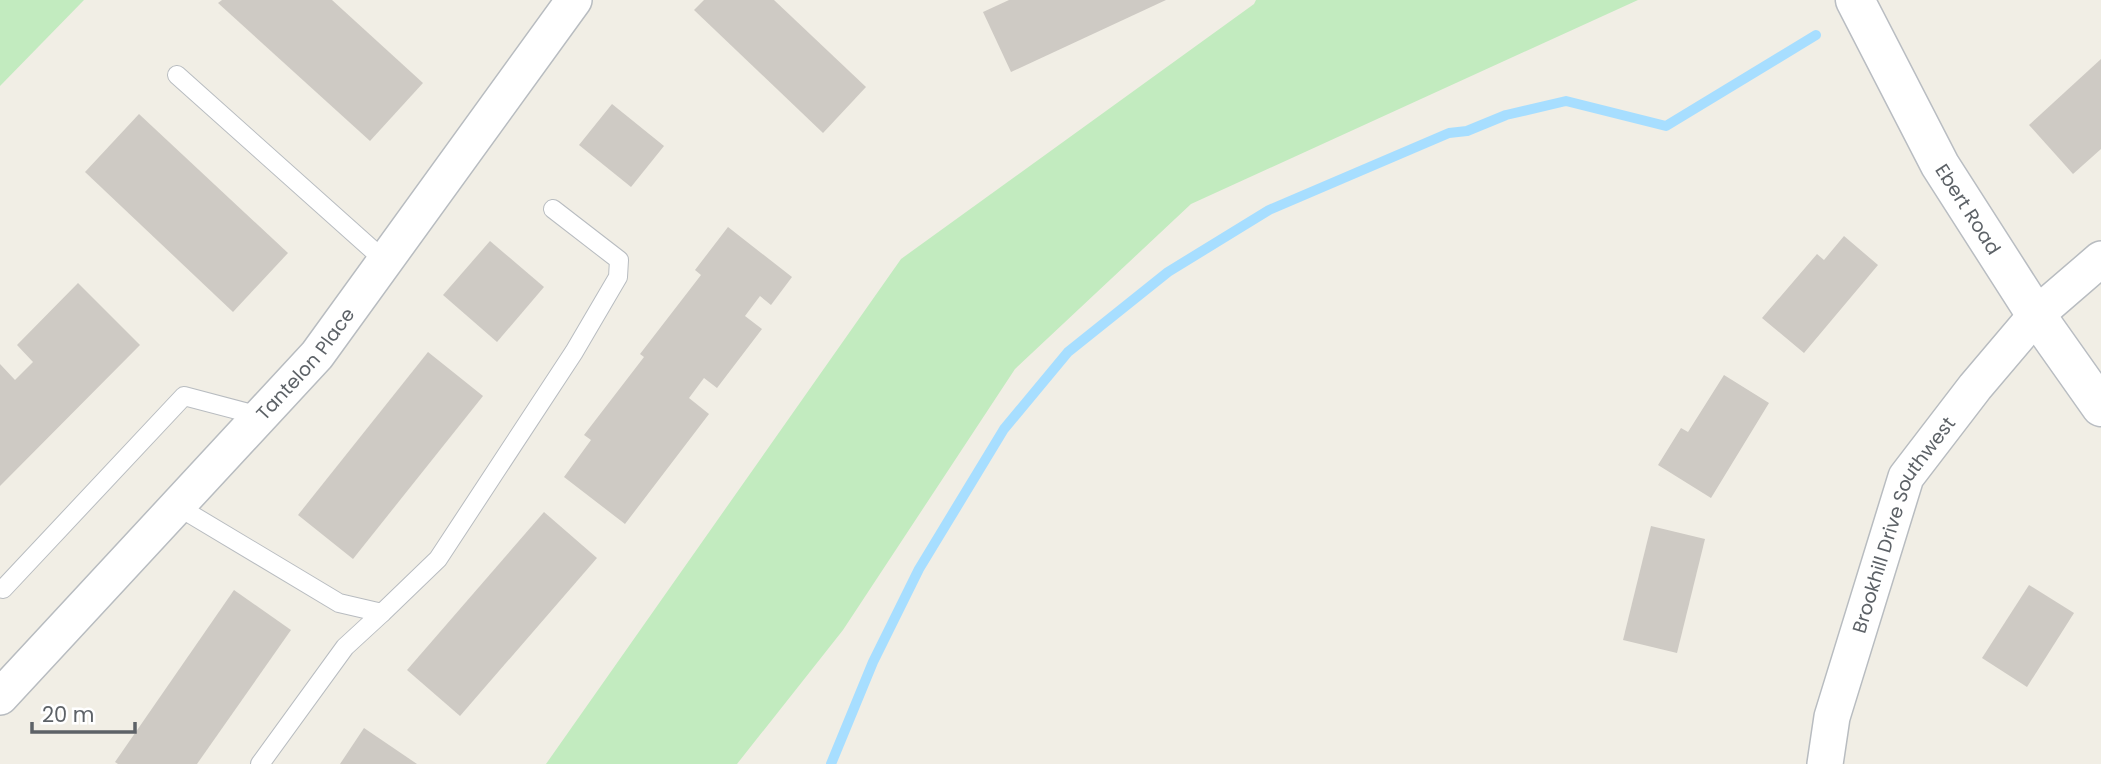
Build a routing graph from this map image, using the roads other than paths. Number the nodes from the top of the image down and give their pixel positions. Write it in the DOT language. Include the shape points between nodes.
graph roads {
  1 [pos="574,0"];
  2 [pos="1855,0"];
  3 [pos="177,75"];
  4 [pos="552,209"];
  5 [pos="2101,259"];
  6 [pos="385,261"];
  7 [pos="2036,315"];
  8 [pos="2101,407"];
  9 [pos="260,416"];
  10 [pos="177,506"];
  11 [pos="3,589"];
  12 [pos="382,613"];
  13 [pos="0,697"];
  14 [pos="260,764"];
  15 [pos="1825,764"];
  1 -- 6 [label="street, Tantelon Place"];
  2 -- 7 [label="main road, Ebert Road" via="1940,165"];
  3 -- 6 [label="lane"];
  4 -- 12 [label="lane" via="619,260 618,278 438,559"];
  5 -- 7 [label="street, Brookhill Drive Southwest"];
  6 -- 9 [label="street, Tantelon Place" via="317,355"];
  7 -- 8 [label="main road, Ebert Road"];
  7 -- 15 [label="street, Brookhill Drive Southwest" via="1906,477 1832,717"];
  9 -- 10 [label="street, Tantelon Place"];
  9 -- 11 [label="lane" via="184,396"];
  10 -- 12 [label="lane" via="339,603"];
  10 -- 13 [label="street, Tantelon Place"];
  12 -- 14 [label="lane" via="345,647"];
}
